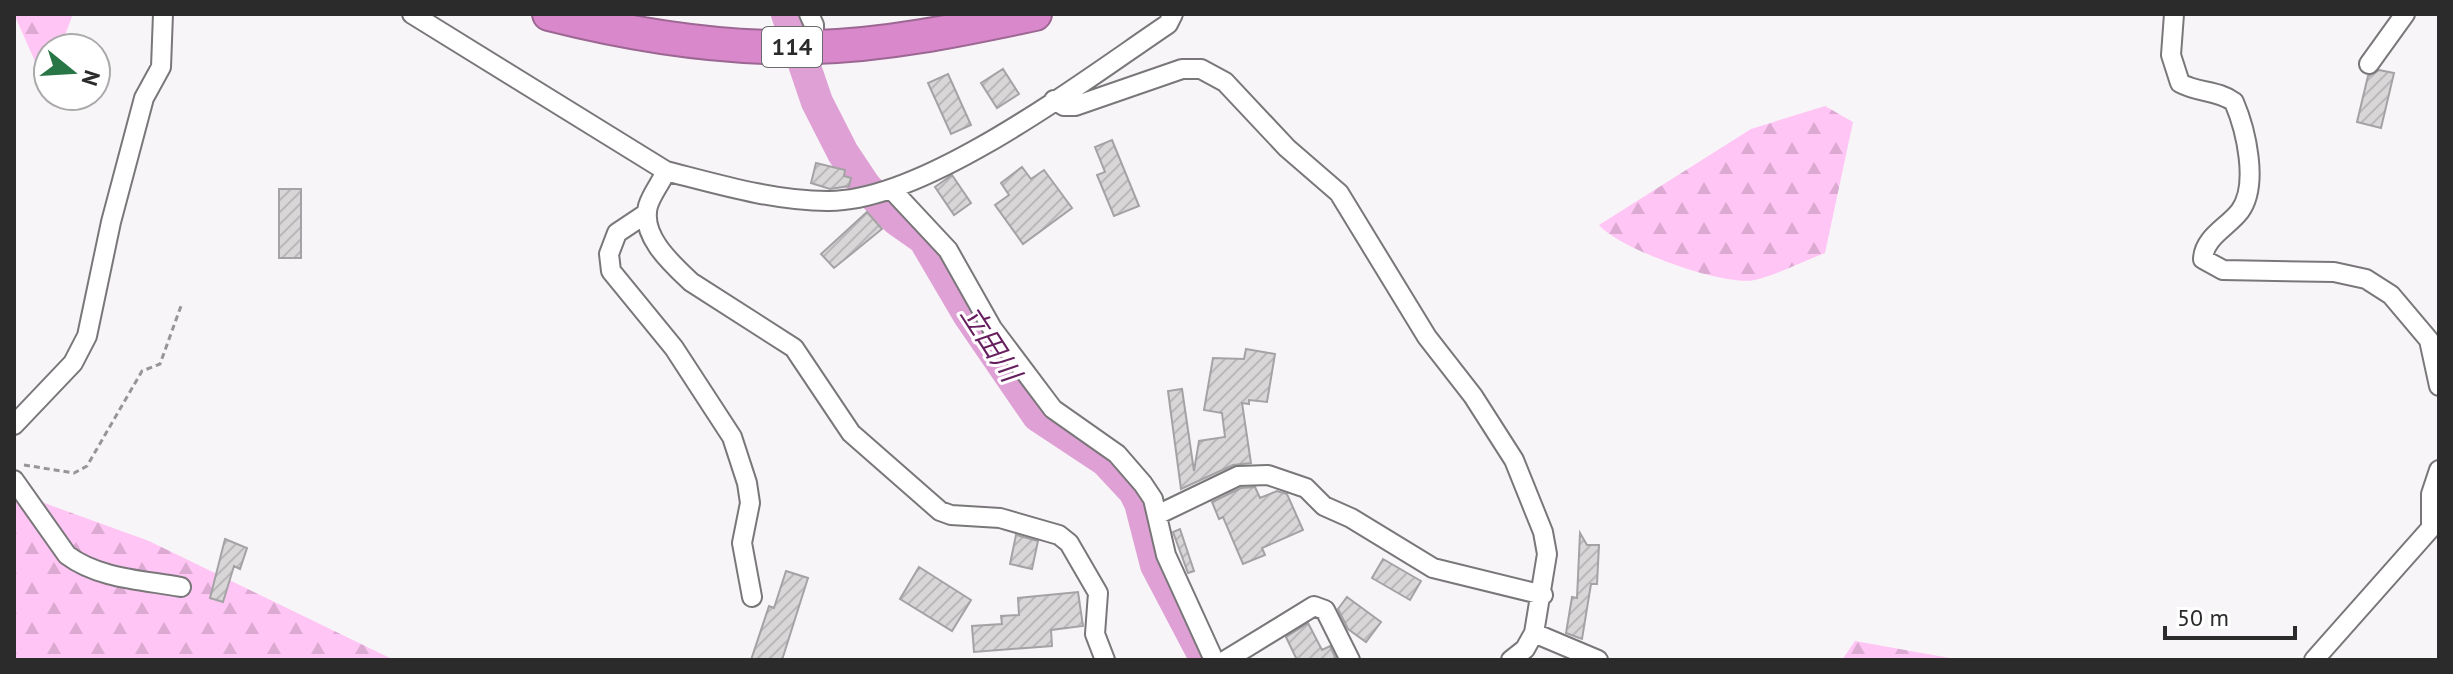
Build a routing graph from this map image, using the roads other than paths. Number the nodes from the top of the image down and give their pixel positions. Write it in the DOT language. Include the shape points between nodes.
graph roads {
  1 [pos="163,14"];
  2 [pos="412,14"];
  3 [pos="549,14"];
  4 [pos="809,14"];
  5 [pos="1035,14"];
  6 [pos="1173,14"];
  7 [pos="2174,14"];
  8 [pos="2405,14"];
  9 [pos="814,47"];
  10 [pos="2369,64"];
  11 [pos="1054,100"];
  12 [pos="666,171"];
  13 [pos="892,190"];
  14 [pos="647,213"];
  15 [pos="2439,386"];
  16 [pos="14,425"];
  17 [pos="2439,470"];
  18 [pos="14,480"];
  19 [pos="1157,515"];
  20 [pos="2435,521"];
  21 [pos="181,587"];
  22 [pos="1543,595"];
  23 [pos="752,597"];
  24 [pos="1534,633"];
  25 [pos="1105,660"];
  26 [pos="1214,660"];
  27 [pos="1226,660"];
  28 [pos="1350,660"];
  29 [pos="1511,660"];
  30 [pos="1598,660"];
  31 [pos="2314,660"];
  1 -- 16 [label="street" via="161,67 144,98 87,336 73,363"];
  2 -- 12 [label="street"];
  3 -- 9 [label="highway, 114" via="669,38"];
  4 -- 9 [label="street"];
  5 -- 9 [label="highway, 114" via="920,37"];
  6 -- 11 [label="street" via="1168,24"];
  7 -- 15 [label="street" via="2171,55 2180,83 2234,102 2249,171 2246,201 2206,245 2203,259 2223,270 2334,272 2366,279 2391,295 2429,340"];
  8 -- 10 [label="street"];
  11 -- 13 [label="street"];
  11 -- 22 [label="street" via="1075,106 1182,69 1201,69 1225,82 1287,148 1327,180 1427,337 1514,460 1543,532"];
  12 -- 13 [label="street" via="826,201"];
  12 -- 14 [label="street"];
  13 -- 19 [label="street" via="948,250 992,328 1053,409 1131,467 1153,499"];
  14 -- 23 [label="street" via="617,233 609,254 611,271 674,348 732,437 750,503 742,543"];
  14 -- 25 [label="street" via="652,235 678,270 794,348 851,433 940,511 1000,518 1059,535 1069,543 1098,593 1095,634"];
  17 -- 20 [label="street" via="2431,494"];
  18 -- 21 [label="street" via="75,562 106,574"];
  19 -- 22 [label="street" via="1225,480 1268,475 1306,488 1324,506 1433,568"];
  19 -- 26 [label="street" via="1166,555"];
  20 -- 31 [label="street"];
  22 -- 24 [label="street"];
  24 -- 29 [label="street"];
  24 -- 30 [label="street"];
  27 -- 28 [label="street" via="1314,606 1325,610"];
}
